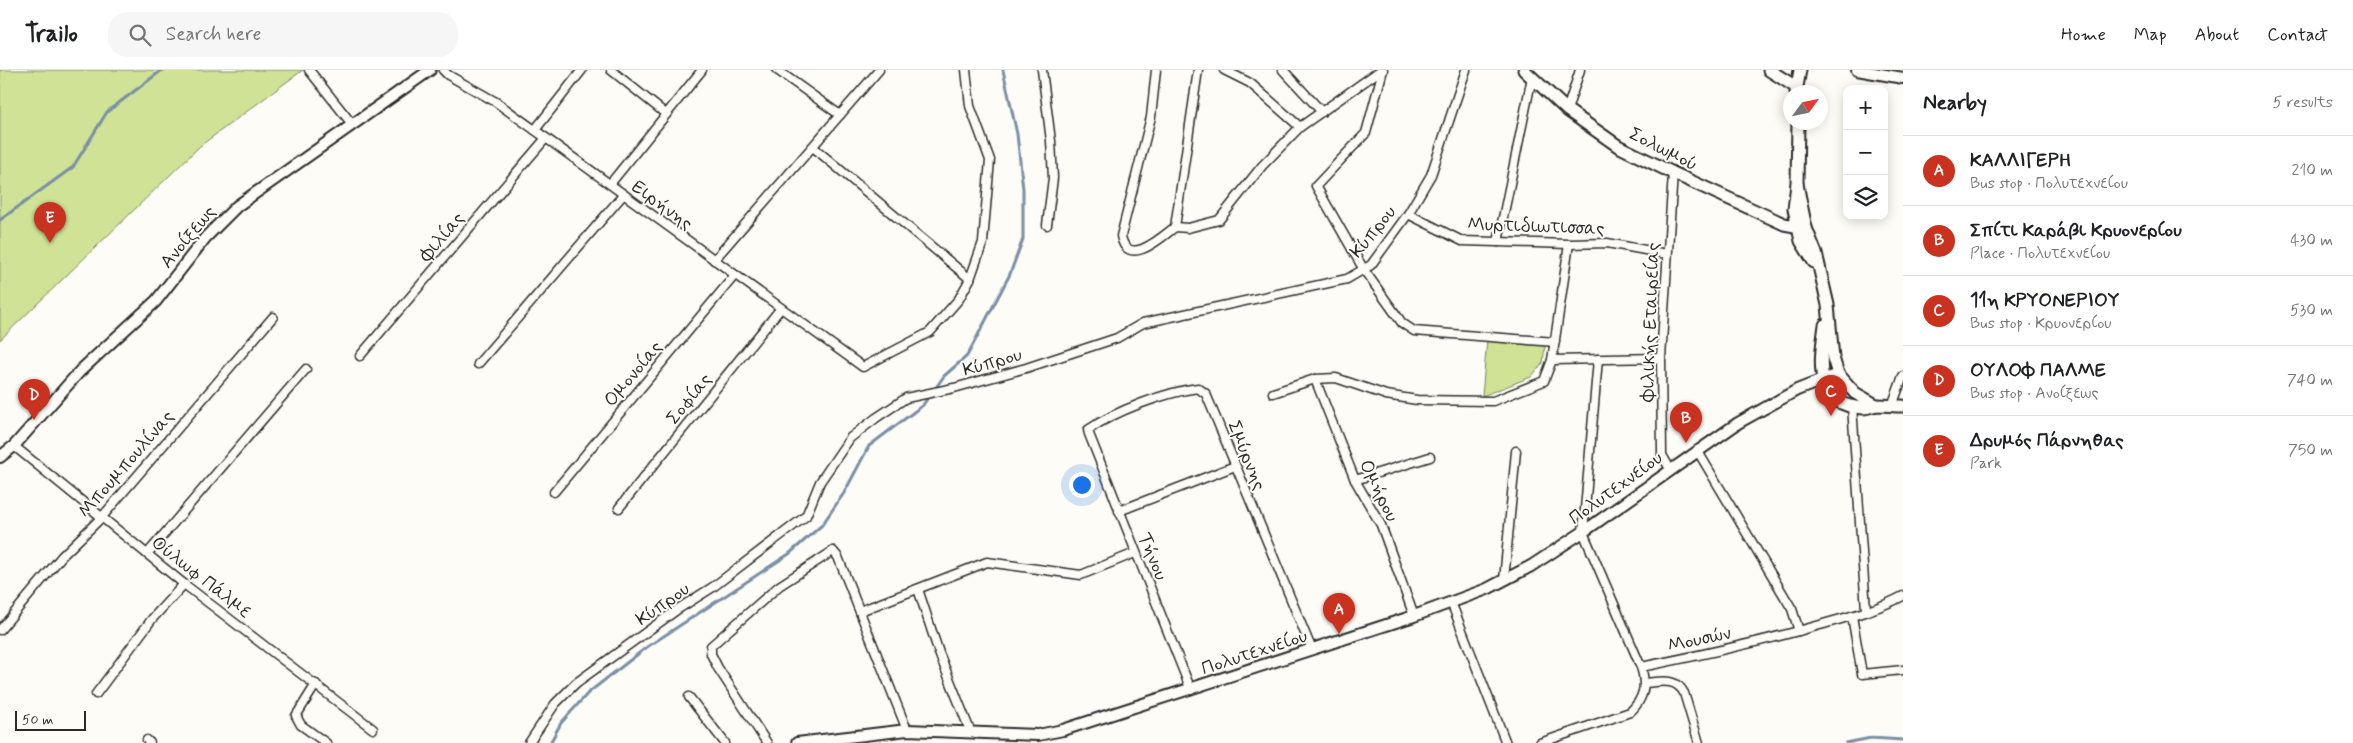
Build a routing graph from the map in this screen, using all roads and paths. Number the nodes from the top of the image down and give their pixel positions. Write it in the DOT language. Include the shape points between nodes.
graph roads {
  1 [pos="309,70"];
  2 [pos="430,70"];
  3 [pos="443,70"];
  4 [pos="582,70"];
  5 [pos="612,70"];
  6 [pos="702,70"];
  7 [pos="777,70"];
  8 [pos="879,70"];
  9 [pos="966,70"];
  10 [pos="1042,70"];
  11 [pos="1156,70"];
  12 [pos="1198,70"];
  13 [pos="1224,70"];
  14 [pos="1283,70"];
  15 [pos="1382,70"];
  16 [pos="1466,70"];
  17 [pos="1580,70"];
  18 [pos="1769,70"];
  19 [pos="1800,70"];
  20 [pos="1862,71"];
  21 [pos="1528,74"];
  22 [pos="1903,78"];
  23 [pos="1789,85"];
  24 [pos="1797,85"];
  25 [pos="1567,110"];
  26 [pos="1322,112"];
  27 [pos="666,114"];
  28 [pos="840,114"];
  29 [pos="352,124"];
  30 [pos="1300,127"];
  31 [pos="535,130"];
  32 [pos="1798,130"];
  33 [pos="546,138"];
  34 [pos="813,148"];
  35 [pos="1672,173"];
  36 [pos="610,184"];
  37 [pos="622,195"];
  38 [pos="1408,214"];
  39 [pos="1047,225"];
  40 [pos="1175,227"];
  41 [pos="1801,228"];
  42 [pos="1498,242"];
  43 [pos="1569,244"];
  44 [pos="1667,254"];
  45 [pos="714,260"];
  46 [pos="1364,270"];
  47 [pos="735,275"];
  48 [pos="970,279"];
  49 [pos="1828,305"];
  50 [pos="781,308"];
  51 [pos="273,317"];
  52 [pos="1555,342"];
  53 [pos="360,356"];
  54 [pos="1661,358"];
  55 [pos="1598,359"];
  56 [pos="1552,360"];
  57 [pos="478,364"];
  58 [pos="306,368"];
  59 [pos="1838,374"];
  60 [pos="1903,376"];
  61 [pos="1315,378"];
  62 [pos="1822,381"];
  63 [pos="1273,393"];
  64 [pos="1876,405"];
  65 [pos="1852,406"];
  66 [pos="1897,406"];
  67 [pos="1089,434"];
  68 [pos="14,446"];
  69 [pos="1697,450"];
  70 [pos="1516,451"];
  71 [pos="1430,457"];
  72 [pos="0,458"];
  73 [pos="1235,466"];
  74 [pos="1670,469"];
  75 [pos="1355,480"];
  76 [pos="554,492"];
  77 [pos="620,508"];
  78 [pos="1119,511"];
  79 [pos="102,517"];
  80 [pos="1583,532"];
  81 [pos="1135,553"];
  82 [pos="147,554"];
  83 [pos="1504,580"];
  84 [pos="184,584"];
  85 [pos="918,589"];
  86 [pos="1903,596"];
  87 [pos="1451,602"];
  88 [pos="1866,610"];
  89 [pos="860,611"];
  90 [pos="1414,616"];
  91 [pos="1852,616"];
  92 [pos="0,630"];
  93 [pos="1799,631"];
  94 [pos="1312,650"];
  95 [pos="1640,667"];
  96 [pos="1903,670"];
  97 [pos="1645,682"];
  98 [pos="316,684"];
  99 [pos="1191,690"];
  100 [pos="96,694"];
  101 [pos="689,697"];
  102 [pos="373,729"];
  103 [pos="906,730"];
  104 [pos="971,733"];
  105 [pos="867,739"];
  106 [pos="1039,739"];
  107 [pos="326,743"];
  108 [pos="530,743"];
  109 [pos="725,743"];
  110 [pos="767,743"];
  111 [pos="797,743"];
  112 [pos="1506,743"];
  113 [pos="1540,743"];
  114 [pos="1699,743"];
  1 -- 29 [label="street"];
  2 -- 29 [label="street, Ανοίξεως"];
  3 -- 31 [label="street, Ειρήνης"];
  4 -- 31 [label="street"];
  5 -- 27 [label="street"];
  6 -- 27 [label="street"];
  7 -- 28 [label="street"];
  8 -- 28 [label="street"];
  9 -- 48 [label="street" via="970,106 990,160 983,242"];
  10 -- 39 [label="street" via="1053,178"];
  11 -- 40 [label="street" via="1151,117 1121,236 1129,250 1135,251 1146,248"];
  12 -- 40 [label="street"];
  13 -- 30 [label="street" via="1250,83"];
  14 -- 26 [label="street"];
  15 -- 26 [label="street"];
  15 -- 46 [label="street" via="1366,133 1316,186"];
  16 -- 38 [label="street, Κύπρου" via="1431,175"];
  17 -- 25 [label="street"];
  18 -- 23 [label="main road"];
  19 -- 24 [label="main road"];
  20 -- 22 [label="street"];
  21 -- 25 [label="main road, Σολωμού"];
  21 -- 42 [label="street"];
  25 -- 35 [label="main road, Σολωμού" via="1618,146"];
  26 -- 30 [label="street"];
  27 -- 36 [label="street"];
  28 -- 34 [label="street"];
  29 -- 68 [label="street, Ανοίξεως" via="237,206 206,237 156,301 80,371"];
  30 -- 40 [label="street" via="1262,166 1219,220 1188,228"];
  31 -- 33 [label="street, Ειρήνης"];
  32 -- 41 [label="main road" via="1794,209"];
  33 -- 36 [label="street, Ειρήνης"];
  33 -- 53 [label="street, Φιλίας"];
  34 -- 45 [label="street"];
  34 -- 48 [label="street"];
  35 -- 41 [label="main road, Σολωμού" via="1784,224"];
  35 -- 44 [label="street, Φιλικής Εταιρείας"];
  36 -- 37 [label="street, Ειρήνης"];
  37 -- 45 [label="street, Ειρήνης"];
  37 -- 57 [label="street"];
  38 -- 42 [label="street, Μυρτιδιωτισσας" via="1462,241"];
  38 -- 46 [label="street, Κύπρου"];
  41 -- 49 [label="main road" via="1801,241 1821,274"];
  42 -- 43 [label="street, Μυρτιδιωτισσας"];
  43 -- 44 [label="street, Μυρτιδιωτισσας" via="1607,243"];
  43 -- 52 [label="street"];
  44 -- 54 [label="street, Φιλικής Εταιρείας"];
  45 -- 47 [label="street, Ειρήνης"];
  46 -- 52 [label="street" via="1402,323 1414,331"];
  46 -- 108 [label="street, Κύπρου" via="1348,279 1142,323 1117,338 1026,368 906,398 850,438 820,482 806,516 713,588 678,609 576,683 555,704"];
  47 -- 50 [label="street, Ειρήνης"];
  47 -- 76 [label="street, Ομονοίας"];
  48 -- 50 [label="street, Ειρήνης" via="959,299 930,332 863,367"];
  49 -- 59 [label="main road" via="1833,358"];
  49 -- 62 [label="main road" via="1820,361"];
  50 -- 77 [label="street, Σοφίας"];
  51 -- 79 [label="street, Μπουμπουλίνας"];
  52 -- 56 [label="street"];
  54 -- 55 [label="street"];
  54 -- 74 [label="street, Φιλικής Εταιρείας" via="1662,455"];
  55 -- 56 [label="street"];
  55 -- 80 [label="street"];
  56 -- 61 [label="street" via="1544,381 1493,401 1417,400 1336,378"];
  58 -- 82 [label="street"];
  59 -- 62 [label="street, Πολυτεχνείου"];
  59 -- 64 [label="main road" via="1855,394"];
  60 -- 66 [label="street"];
  61 -- 63 [label="street"];
  61 -- 75 [label="street, Ομήρου"];
  62 -- 65 [label="main road" via="1829,393"];
  62 -- 69 [label="street, Πολυτεχνείου" via="1797,390"];
  64 -- 65 [label="main road" via="1866,408"];
  64 -- 66 [label="main road"];
  65 -- 88 [label="street"];
  67 -- 73 [label="street, Σμύρνης" via="1088,430 1099,424 1152,400 1198,388 1206,394"];
  67 -- 78 [label="street, Τήνου"];
  68 -- 72 [label="street, Ανοίξεως"];
  68 -- 79 [label="street, Ούλωφ Πάλμε"];
  69 -- 74 [label="street, Πολυτεχνείου"];
  69 -- 93 [label="street" via="1792,609"];
  70 -- 83 [label="street"];
  71 -- 75 [label="street"];
  73 -- 78 [label="street"];
  73 -- 94 [label="street, Σμύρνης"];
  74 -- 80 [label="street, Πολυτεχνείου"];
  75 -- 90 [label="street, Ομήρου" via="1381,525"];
  78 -- 81 [label="street, Τήνου"];
  79 -- 82 [label="street, Ούλωφ Πάλμε"];
  79 -- 92 [label="street, Μπουμπουλίνας" via="62,556"];
  80 -- 83 [label="street, Πολυτεχνείου"];
  80 -- 95 [label="street"];
  81 -- 85 [label="street" via="1081,575 987,562"];
  81 -- 99 [label="street, Τήνου"];
  82 -- 84 [label="street, Ούλωφ Πάλμε"];
  83 -- 87 [label="street, Πολυτεχνείου"];
  84 -- 98 [label="street, Ούλωφ Πάλμε"];
  84 -- 100 [label="street" via="152,619"];
  85 -- 89 [label="street"];
  85 -- 104 [label="street"];
  86 -- 88 [label="street, Μουσών"];
  87 -- 90 [label="street, Πολυτεχνείου"];
  87 -- 112 [label="street"];
  88 -- 91 [label="street, Μουσών"];
  89 -- 103 [label="street"];
  89 -- 110 [label="street" via="833,551 779,586 711,646 718,668"];
  90 -- 94 [label="street, Πολυτεχνείου"];
  91 -- 93 [label="street, Μουσών"];
  91 -- 96 [label="street" via="1862,674"];
  93 -- 95 [label="street, Μουσών"];
  94 -- 99 [label="street, Πολυτεχνείου"];
  95 -- 97 [label="street"];
  97 -- 113 [label="street" via="1640,703 1630,712"];
  97 -- 114 [label="street" via="1671,681 1680,686"];
  98 -- 102 [label="street, Ούλωφ Πάλμε"];
  98 -- 107 [label="street" via="296,716 301,725"];
  99 -- 106 [label="street, Πολυτεχνείου"];
  101 -- 109 [label="street"];
  103 -- 104 [label="street, Πολυτεχνείου"];
  103 -- 105 [label="street, Πολυτεχνείου"];
  104 -- 106 [label="street, Πολυτεχνείου"];
  105 -- 111 [label="street, Πολυτεχνείου"];
}
